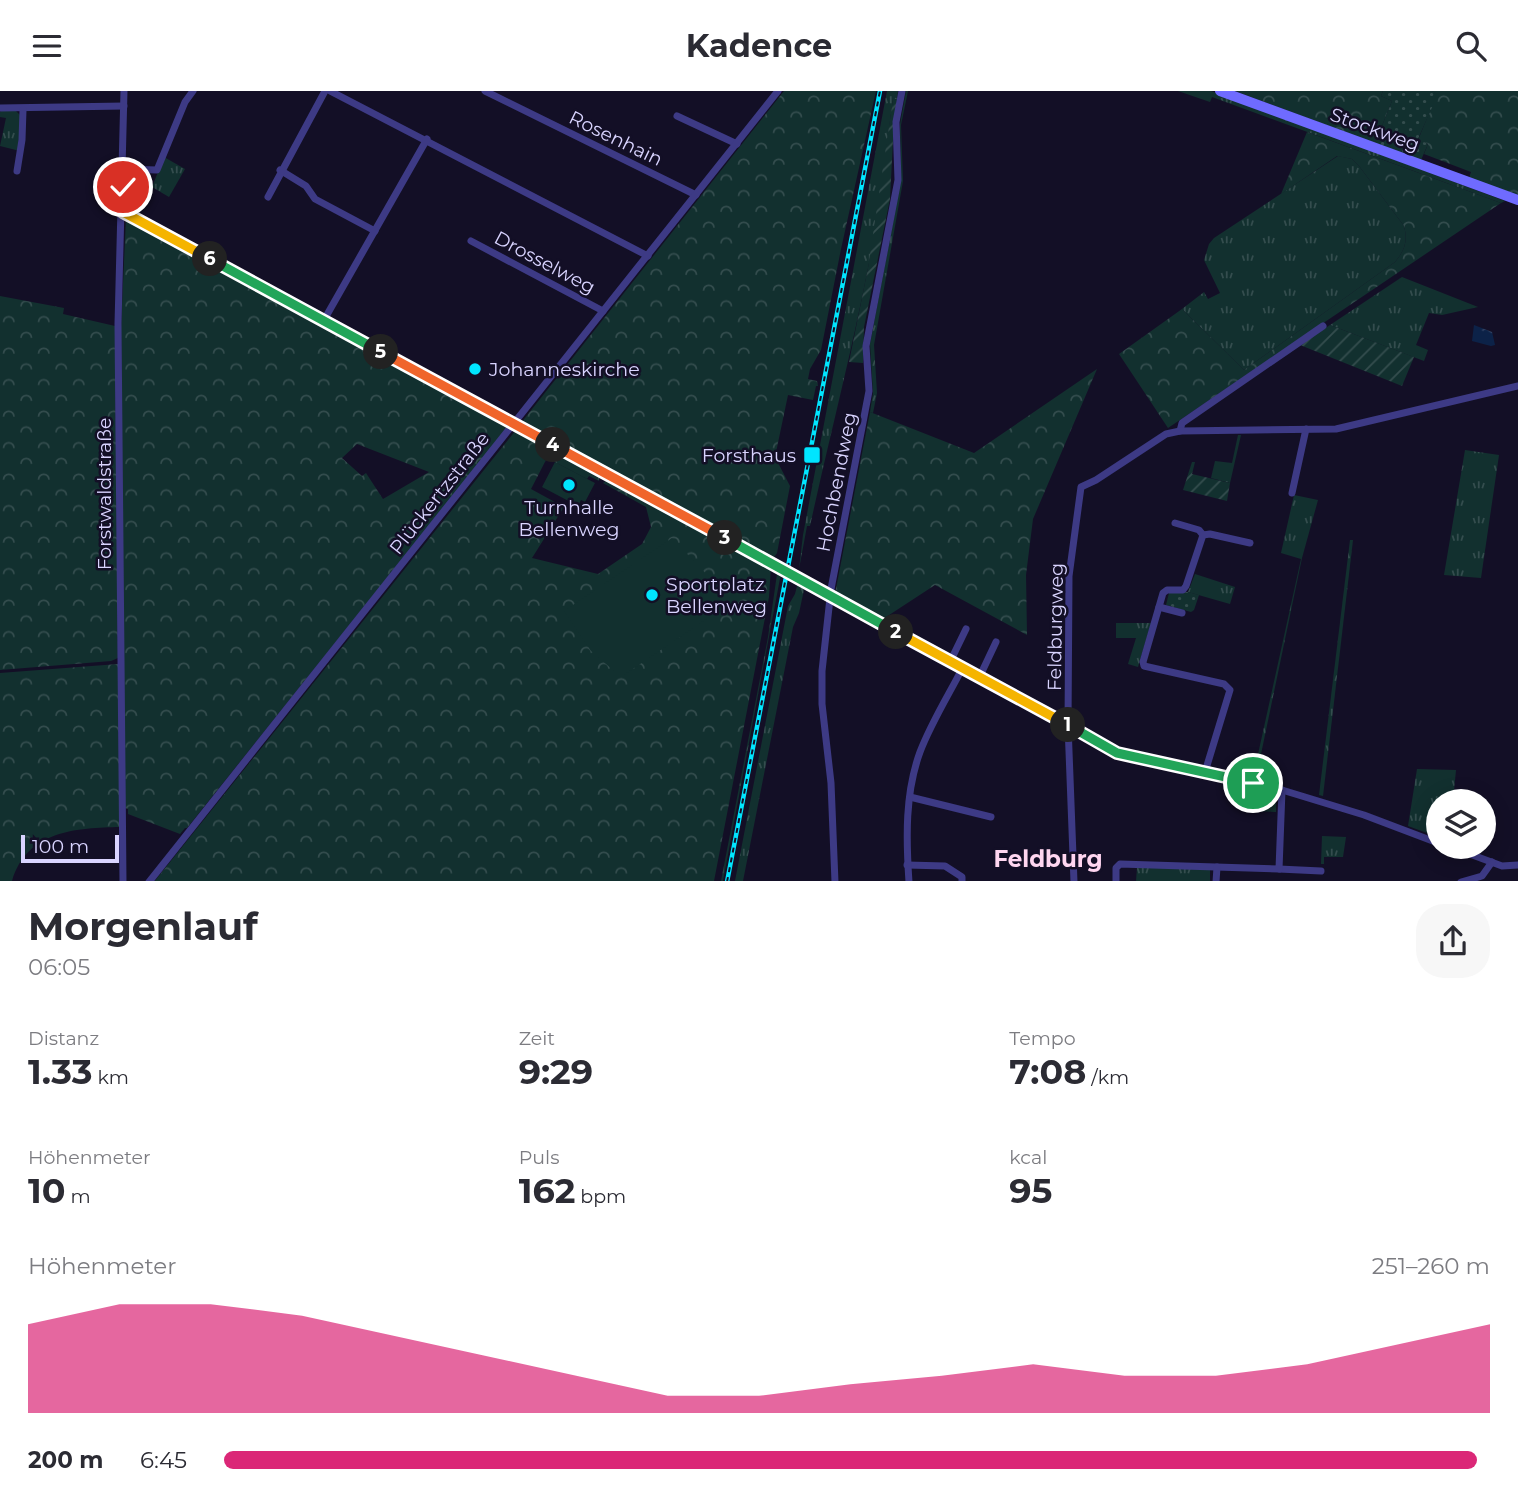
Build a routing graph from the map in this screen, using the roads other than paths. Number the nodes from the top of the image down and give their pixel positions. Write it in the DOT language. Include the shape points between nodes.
graph roads {
  1 [pos="124,91"];
  2 [pos="193,91"];
  3 [pos="325,91"];
  4 [pos="330,91"];
  5 [pos="485,91"];
  6 [pos="778,91"];
  7 [pos="902,91"];
  8 [pos="1220,91"];
  9 [pos="124,106"];
  10 [pos="0,109"];
  11 [pos="23,110"];
  12 [pos="677,116"];
  13 [pos="427,139"];
  14 [pos="737,144"];
  15 [pos="123,169"];
  16 [pos="280,170"];
  17 [pos="17,171"];
  18 [pos="696,195"];
  19 [pos="268,197"];
  20 [pos="1518,200"];
  21 [pos="123,212"];
  22 [pos="375,230"];
  23 [pos="471,241"];
  24 [pos="648,256"];
  25 [pos="603,311"];
  26 [pos="324,320"];
  27 [pos="1323,326"];
  28 [pos="1518,386"];
  29 [pos="514,424"];
  30 [pos="1306,429"];
  31 [pos="1180,431"];
  32 [pos="1292,493"];
  33 [pos="1175,523"];
  34 [pos="1203,535"];
  35 [pos="1250,543"];
  36 [pos="831,596"];
  37 [pos="1159,607"];
  38 [pos="1182,613"];
  39 [pos="966,629"];
  40 [pos="996,642"];
  41 [pos="950,662"];
  42 [pos="962,669"];
  43 [pos="979,678"];
  44 [pos="1068,725"];
  45 [pos="1205,772"];
  46 [pos="1282,789"];
  47 [pos="910,797"];
  48 [pos="991,817"];
  49 [pos="1426,838"];
  50 [pos="1484,859"];
  51 [pos="1492,862"];
  52 [pos="908,865"];
  53 [pos="1518,865"];
  54 [pos="1217,867"];
  55 [pos="1279,869"];
  56 [pos="1321,871"];
  57 [pos="123,881"];
  58 [pos="149,881"];
  59 [pos="835,881"];
  60 [pos="909,881"];
  61 [pos="962,881"];
  62 [pos="1074,881"];
  63 [pos="1116,881"];
  64 [pos="1216,881"];
  65 [pos="1461,881"];
  1 -- 9 [label="street, Forstwaldstraße"];
  2 -- 15 [label="street" via="157,170"];
  3 -- 16 [label="street"];
  4 -- 13 [label="street"];
  5 -- 18 [label="street, Rosenhain"];
  6 -- 14 [label="street, Plückertzstraße"];
  7 -- 36 [label="street, Hochbendweg" via="896,122 898,180 866,346 869,391"];
  8 -- 20 [label="street, Stockweg"];
  9 -- 11 [label="street"];
  9 -- 15 [label="street, Forstwaldstraße"];
  10 -- 11 [label="street"];
  11 -- 17 [label="street"];
  12 -- 14 [label="street"];
  13 -- 22 [label="street"];
  13 -- 24 [label="street"];
  14 -- 18 [label="street, Plückertzstraße"];
  15 -- 21 [label="street, Forstwaldstraße"];
  16 -- 19 [label="street"];
  16 -- 22 [label="street" via="306,186 315,199"];
  18 -- 24 [label="street, Plückertzstraße"];
  21 -- 26 [label="street"];
  21 -- 57 [label="street, Forstwaldstraße" via="118,324"];
  22 -- 26 [label="street"];
  23 -- 25 [label="street, Drosselweg"];
  24 -- 25 [label="street, Plückertzstraße"];
  25 -- 29 [label="street, Plückertzstraße"];
  26 -- 29 [label="street"];
  27 -- 31 [label="street, Feldburgweg" via="1182,423"];
  28 -- 30 [label="street, Feldburgweg" via="1336,429"];
  29 -- 36 [label="street"];
  29 -- 58 [label="street, Plückertzstraße"];
  30 -- 31 [label="street, Feldburgweg"];
  30 -- 32 [label="street"];
  31 -- 44 [label="street, Feldburgweg" via="1166,434 1081,487 1069,576"];
  33 -- 34 [label="street"];
  34 -- 35 [label="street"];
  34 -- 37 [label="street" via="1186,586 1163,593"];
  36 -- 41 [label="street"];
  36 -- 59 [label="street, Hochbendweg" via="822,703"];
  37 -- 38 [label="street"];
  37 -- 45 [label="street" via="1144,666 1224,684 1230,690"];
  39 -- 41 [label="street"];
  40 -- 43 [label="street"];
  41 -- 42 [label="street"];
  42 -- 43 [label="street"];
  42 -- 47 [label="street" via="920,753"];
  43 -- 44 [label="street"];
  44 -- 45 [label="street" via="1117,753"];
  44 -- 62 [label="street, Feldburgweg"];
  45 -- 46 [label="street"];
  46 -- 49 [label="street"];
  46 -- 55 [label="street"];
  47 -- 48 [label="street"];
  47 -- 52 [label="street"];
  50 -- 51 [label="street"];
  51 -- 53 [label="street"];
  51 -- 65 [label="street" via="1482,876"];
  52 -- 60 [label="street"];
  52 -- 61 [label="street" via="945,866"];
  54 -- 55 [label="street"];
  54 -- 63 [label="street" via="1121,864 1116,868"];
  54 -- 64 [label="street"];
  55 -- 56 [label="street"];
}
